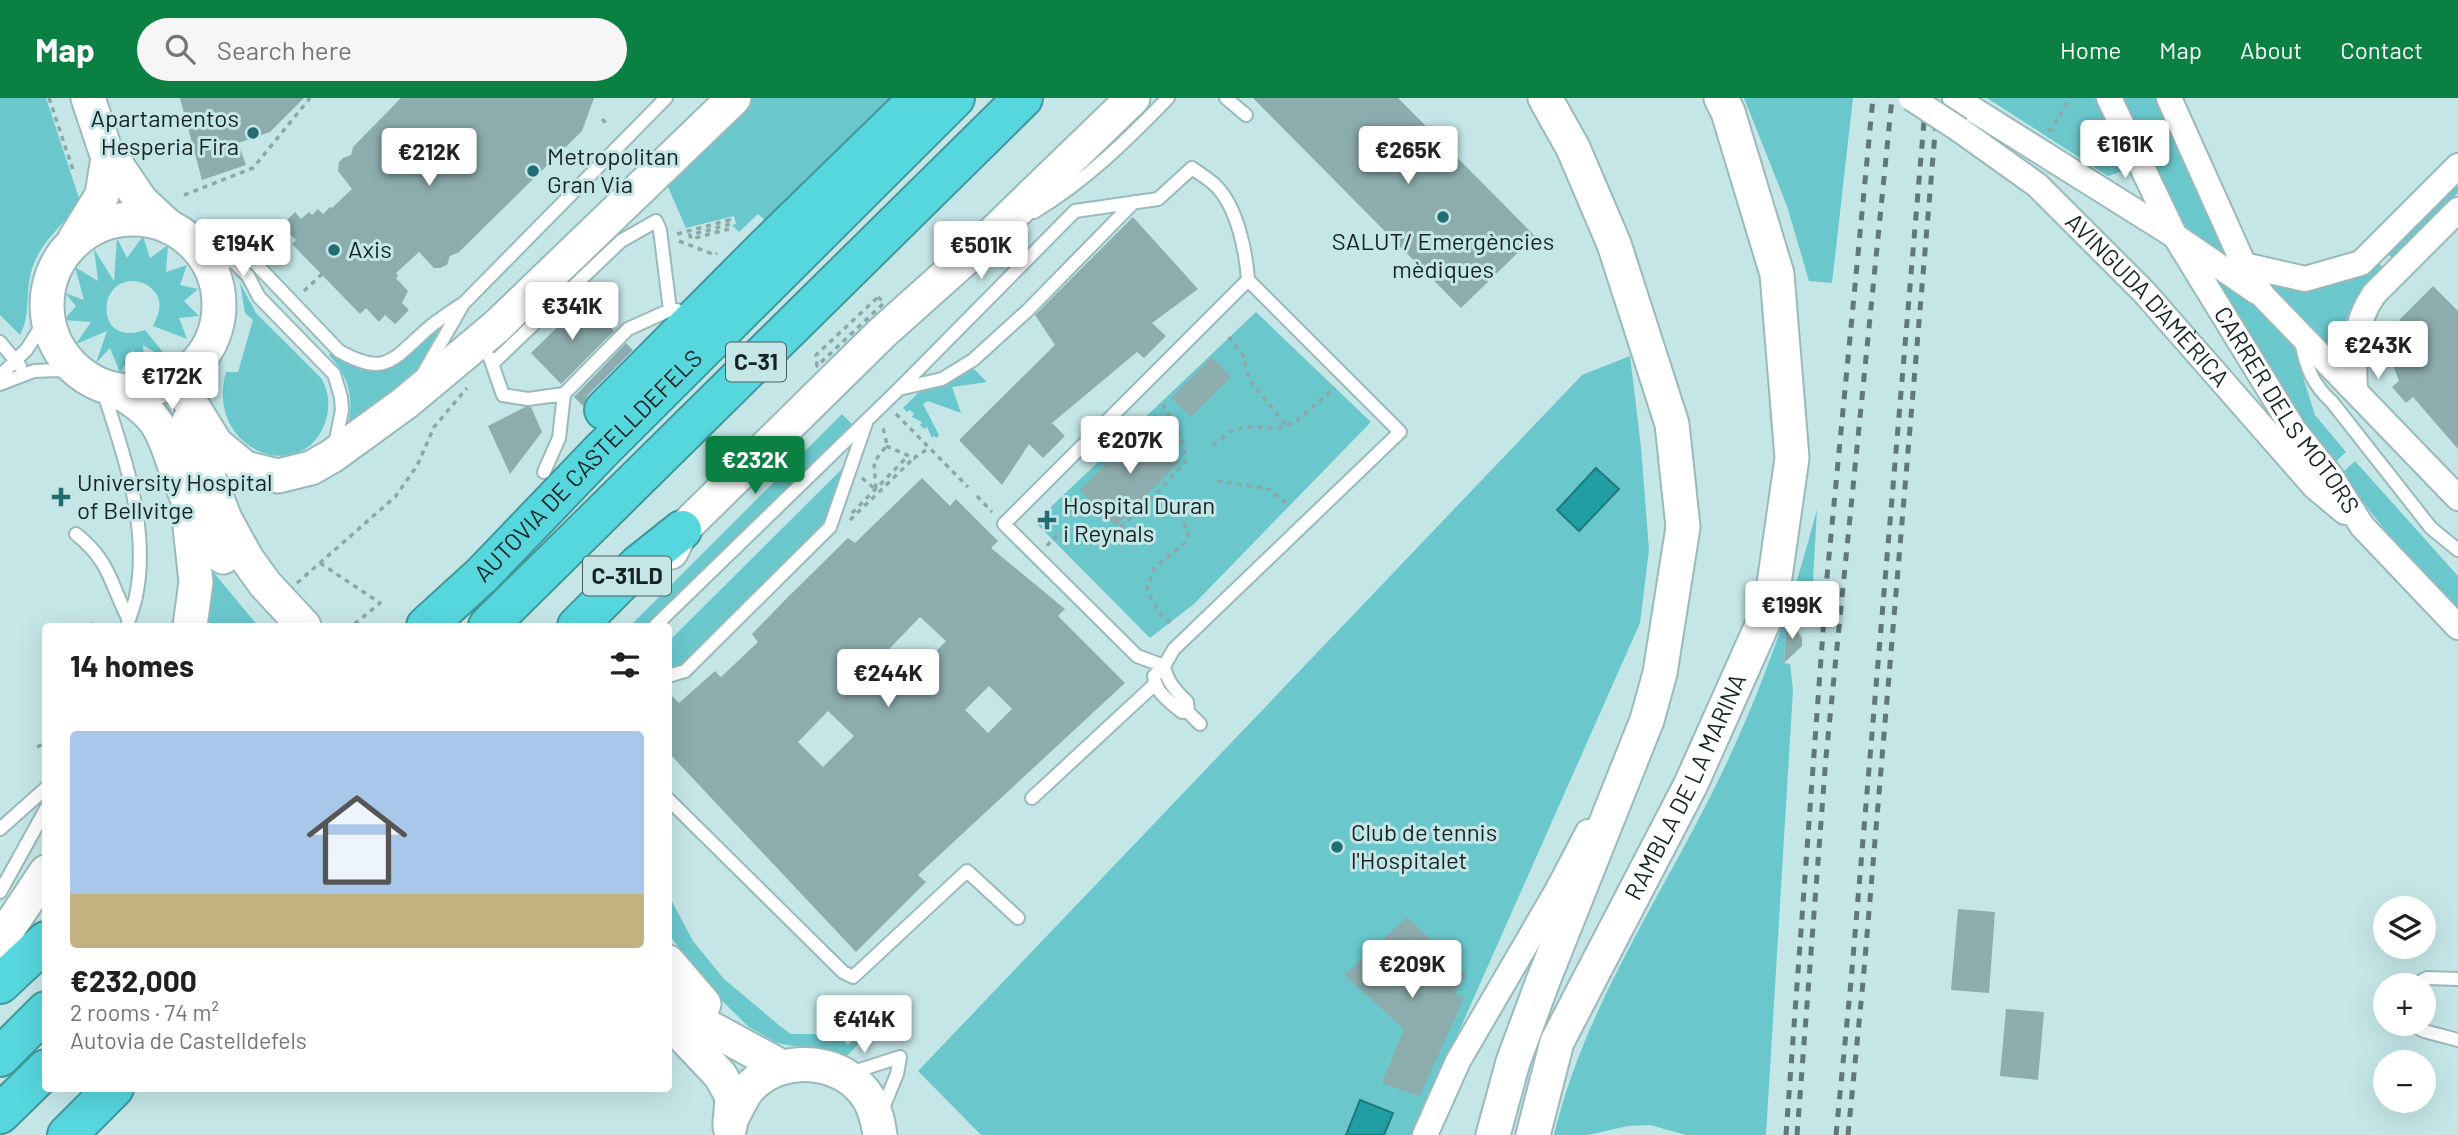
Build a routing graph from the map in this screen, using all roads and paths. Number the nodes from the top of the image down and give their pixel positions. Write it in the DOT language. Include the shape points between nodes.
graph roads {
  1 [pos="49,98"];
  2 [pos="88,98"];
  3 [pos="310,98"];
  4 [pos="666,98"];
  5 [pos="734,98"];
  6 [pos="911,98"];
  7 [pos="919,98"];
  8 [pos="955,98"];
  9 [pos="1023,98"];
  10 [pos="1133,98"];
  11 [pos="1168,98"];
  12 [pos="1226,98"];
  13 [pos="1545,98"];
  14 [pos="1721,98"];
  15 [pos="1911,98"];
  16 [pos="2070,98"];
  17 [pos="2109,98"];
  18 [pos="2169,98"];
  19 [pos="1960,101"];
  20 [pos="1246,115"];
  21 [pos="2044,130"];
  22 [pos="870,145"];
  23 [pos="108,158"];
  24 [pos="2458,166"];
  25 [pos="73,170"];
  26 [pos="2147,173"];
  27 [pos="184,195"];
  28 [pos="857,198"];
  29 [pos="2115,198"];
  30 [pos="1134,202"];
  31 [pos="2458,210"];
  32 [pos="169,227"];
  33 [pos="729,229"];
  34 [pos="2175,236"];
  35 [pos="986,240"];
  36 [pos="74,242"];
  37 [pos="715,255"];
  38 [pos="222,265"];
  39 [pos="2244,265"];
  40 [pos="321,274"];
  41 [pos="1248,280"];
  42 [pos="304,291"];
  43 [pos="2263,296"];
  44 [pos="464,303"];
  45 [pos="686,310"];
  46 [pos="47,317"];
  47 [pos="2300,337"];
  48 [pos="834,338"];
  49 [pos="1228,338"];
  50 [pos="0,342"];
  51 [pos="332,343"];
  52 [pos="487,351"];
  53 [pos="816,355"];
  54 [pos="316,356"];
  55 [pos="201,359"];
  56 [pos="15,361"];
  57 [pos="26,374"];
  58 [pos="0,382"];
  59 [pos="99,384"];
  60 [pos="1336,388"];
  61 [pos="899,389"];
  62 [pos="2355,389"];
  63 [pos="564,394"];
  64 [pos="1161,401"];
  65 [pos="190,402"];
  66 [pos="405,403"];
  67 [pos="892,410"];
  68 [pos="868,419"];
  69 [pos="1286,425"];
  70 [pos="1213,445"];
  71 [pos="886,446"];
  72 [pos="929,448"];
  73 [pos="332,456"];
  74 [pos="908,456"];
  75 [pos="914,458"];
  76 [pos="544,472"];
  77 [pos="1217,481"];
  78 [pos="968,487"];
  79 [pos="186,495"];
  80 [pos="977,496"];
  81 [pos="2458,498"];
  82 [pos="1186,506"];
  83 [pos="1290,506"];
  84 [pos="1004,524"];
  85 [pos="2362,526"];
  86 [pos="682,530"];
  87 [pos="76,534"];
  88 [pos="508,547"];
  89 [pos="1045,549"];
  90 [pos="2458,550"];
  91 [pos="320,563"];
  92 [pos="290,589"];
  93 [pos="128,623"];
  94 [pos="190,623"];
  95 [pos="272,623"];
  96 [pos="301,623"];
  97 [pos="356,623"];
  98 [pos="429,623"];
  99 [pos="491,623"];
  100 [pos="580,623"];
  101 [pos="607,623"];
  102 [pos="658,623"];
  103 [pos="1170,623"];
  104 [pos="2458,627"];
  105 [pos="1164,666"];
  106 [pos="672,675"];
  107 [pos="1154,685"];
  108 [pos="1188,712"];
  109 [pos="1647,720"];
  110 [pos="1200,724"];
  111 [pos="42,745"];
  112 [pos="37,747"];
  113 [pos="42,792"];
  114 [pos="1032,798"];
  115 [pos="672,803"];
  116 [pos="42,816"];
  117 [pos="0,829"];
  118 [pos="42,878"];
  119 [pos="0,892"];
  120 [pos="1018,918"];
  121 [pos="0,941"];
  122 [pos="42,945"];
  123 [pos="672,967"];
  124 [pos="2436,978"];
  125 [pos="2458,979"];
  126 [pos="0,984"];
  127 [pos="672,995"];
  128 [pos="42,1015"];
  129 [pos="672,1024"];
  130 [pos="2436,1034"];
  131 [pos="2458,1040"];
  132 [pos="739,1045"];
  133 [pos="672,1046"];
  134 [pos="0,1057"];
  135 [pos="782,1067"];
  136 [pos="42,1073"];
  137 [pos="843,1075"];
  138 [pos="110,1092"];
  139 [pos="0,1114"];
  140 [pos="879,1129"];
  141 [pos="728,1130"];
  142 [pos="67,1135"];
  143 [pos="1425,1135"];
  144 [pos="1493,1135"];
  145 [pos="1533,1135"];
  1 -- 25 [label="path"];
  2 -- 23 [label="street"];
  3 -- 27 [label="path" via="253,168"];
  4 -- 44 [label="lane"];
  5 -- 52 [label="street" via="520,305"];
  6 -- 22 [label="highway"];
  7 -- 22 [label="highway"];
  8 -- 28 [label="highway, AUTOVIA DE CASTELLDEFELS / C-31"];
  9 -- 99 [label="highway, AUTOVIA DE CASTELLDEFELS / C-31"];
  10 -- 35 [label="street, C-31LD"];
  11 -- 35 [label="lane" via="1097,167 1055,199"];
  12 -- 20 [label="lane"];
  13 -- 109 [label="street, RAMBLA DE LA MARINA" via="1573,148 1614,244 1672,424 1683,527 1660,673"];
  14 -- 145 [label="street, RAMBLA DE LA MARINA" via="1777,274 1792,458 1771,605 1691,784 1557,1042"];
  15 -- 85 [label="street, AVINGUDA D'AMÈRICA, bridge" via="2037,185 2144,292 2315,487"];
  16 -- 21 [label="path" via="2051,130"];
  17 -- 26 [label="street, CARRER DELS MOTORS"];
  18 -- 39 [label="street, CARRER DELS MOTORS"];
  19 -- 29 [label="street, AVINGUDA D'AMÈRICA"];
  22 -- 28 [label="highway"];
  22 -- 45 [label="highway"];
  23 -- 32 [label="street" via="141,201"];
  23 -- 36 [label="street" via="102,195"];
  24 -- 39 [label="street" via="2361,263 2305,279"];
  26 -- 29 [label="street"];
  26 -- 34 [label="street, CARRER DELS MOTORS"];
  28 -- 88 [label="highway, AUTOVIA DE CASTELLDEFELS / C-31"];
  29 -- 34 [label="street, AVINGUDA D'AMÈRICA"];
  30 -- 41 [label="lane" via="1158,199 1192,168 1217,186 1231,206 1247,256"];
  30 -- 61 [label="lane" via="974,360 942,379"];
  30 -- 61 [label="lane" via="1075,211"];
  31 -- 62 [label="street" via="2366,305 2355,334"];
  32 -- 36 [label="street" via="146,219 119,220"];
  32 -- 38 [label="street"];
  33 -- 37 [label="path" via="691,239 690,235 731,224 730,220 676,234 680,242"];
  34 -- 43 [label="street, AVINGUDA D'AMÈRICA"];
  34 -- 85 [label="street, CARRER DELS MOTORS" via="2294,429"];
  35 -- 86 [label="street, C-31LD" via="882,332"];
  36 -- 46 [label="street" via="50,277"];
  38 -- 51 [label="lane" via="254,262"];
  38 -- 54 [label="lane" via="248,276 259,297"];
  38 -- 55 [label="street" via="218,316"];
  39 -- 43 [label="street, CARRER DELS MOTORS"];
  40 -- 42 [label="path"];
  41 -- 84 [label="lane"];
  41 -- 105 [label="lane" via="1400,432 1174,649"];
  43 -- 47 [label="street, CARRER DELS MOTORS"];
  44 -- 51 [label="lane" via="387,362 357,360"];
  44 -- 66 [label="lane"];
  45 -- 52 [label="lane" via="656,221 621,241"];
  45 -- 63 [label="lane" via="628,329"];
  45 -- 76 [label="highway"];
  46 -- 56 [label="lane"];
  46 -- 59 [label="street" via="64,356"];
  47 -- 62 [label="street, CARRER DELS MOTORS"];
  47 -- 90 [label="lane, CARRER DELS MOTORS" via="2317,389 2431,528"];
  48 -- 53 [label="path"];
  49 -- 69 [label="path" via="1243,355 1250,381"];
  50 -- 56 [label="lane"];
  51 -- 54 [label="lane"];
  52 -- 63 [label="lane" via="503,395 528,399"];
  52 -- 66 [label="street"];
  52 -- 91 [label="path" via="478,374 434,427 417,466 395,497"];
  54 -- 73 [label="lane" via="334,374 341,397 341,425"];
  55 -- 59 [label="street" via="170,384 146,391"];
  55 -- 65 [label="street" via="190,386"];
  56 -- 57 [label="lane"];
  56 -- 58 [label="lane"];
  57 -- 58 [label="lane"];
  57 -- 59 [label="lane" via="57,370"];
  59 -- 79 [label="street" via="138,402 158,424"];
  59 -- 93 [label="lane" via="122,446 135,507 139,559"];
  60 -- 69 [label="path"];
  61 -- 68 [label="lane"];
  62 -- 81 [label="street, CARRER DELS MOTORS"];
  63 -- 76 [label="lane" via="559,438"];
  64 -- 89 [label="path" via="1184,444 1185,462 1115,531 1088,527 1066,532"];
  65 -- 73 [label="street" via="216,444 245,468 278,476 293,474"];
  65 -- 96 [label="street" via="189,425 225,519 265,584"];
  66 -- 73 [label="street"];
  67 -- 72 [label="path"];
  68 -- 102 [label="lane"];
  68 -- 106 [label="lane" via="831,527 685,671"];
  69 -- 70 [label="path" via="1231,430"];
  71 -- 74 [label="path"];
  72 -- 75 [label="path"];
  72 -- 78 [label="path"];
  74 -- 75 [label="path"];
  74 -- 75 [label="path" via="852,516"];
  76 -- 88 [label="highway"];
  77 -- 83 [label="path" via="1269,489"];
  79 -- 94 [label="street" via="196,582"];
  79 -- 95 [label="street" via="248,596"];
  80 -- 84 [label="path"];
  82 -- 103 [label="path" via="1185,543 1154,568 1147,589"];
  84 -- 105 [label="lane" via="1137,656"];
  85 -- 104 [label="street, CARRER DELS MOTORS"];
  86 -- 100 [label="highway, C-31LD" via="638,565"];
  86 -- 101 [label="street" via="665,563"];
  87 -- 93 [label="lane" via="105,564"];
  88 -- 98 [label="highway, AUTOVIA DE CASTELLDEFELS / C-31"];
  91 -- 92 [label="path"];
  91 -- 97 [label="path" via="380,603"];
  105 -- 107 [label="lane" via="1154,676"];
  105 -- 108 [label="lane" via="1166,677 1187,702"];
  107 -- 108 [label="lane" via="1182,712"];
  107 -- 114 [label="lane"];
  108 -- 110 [label="lane"];
  109 -- 143 [label="street" via="1557,891 1458,1061"];
  109 -- 144 [label="street, RAMBLA DE LA MARINA" via="1513,1062"];
  111 -- 112 [label="path"];
  113 -- 117 [label="lane"];
  115 -- 120 [label="lane" via="853,977 967,871"];
  116 -- 119 [label="lane"];
  118 -- 121 [label="street"];
  122 -- 126 [label="highway"];
  123 -- 132 [label="street"];
  124 -- 125 [label="lane"];
  127 -- 132 [label="street" via="703,1024"];
  128 -- 134 [label="highway"];
  129 -- 141 [label="street" via="720,1075 732,1096"];
  130 -- 131 [label="lane"];
  132 -- 135 [label="street"];
  133 -- 141 [label="street" via="696,1069"];
  135 -- 137 [label="street" via="825,1066"];
  135 -- 141 [label="street" via="749,1088"];
  136 -- 139 [label="highway"];
  137 -- 140 [label="street" via="867,1097"];
  137 -- 140 [label="lane" via="900,1057"];
  138 -- 142 [label="highway"];
}
